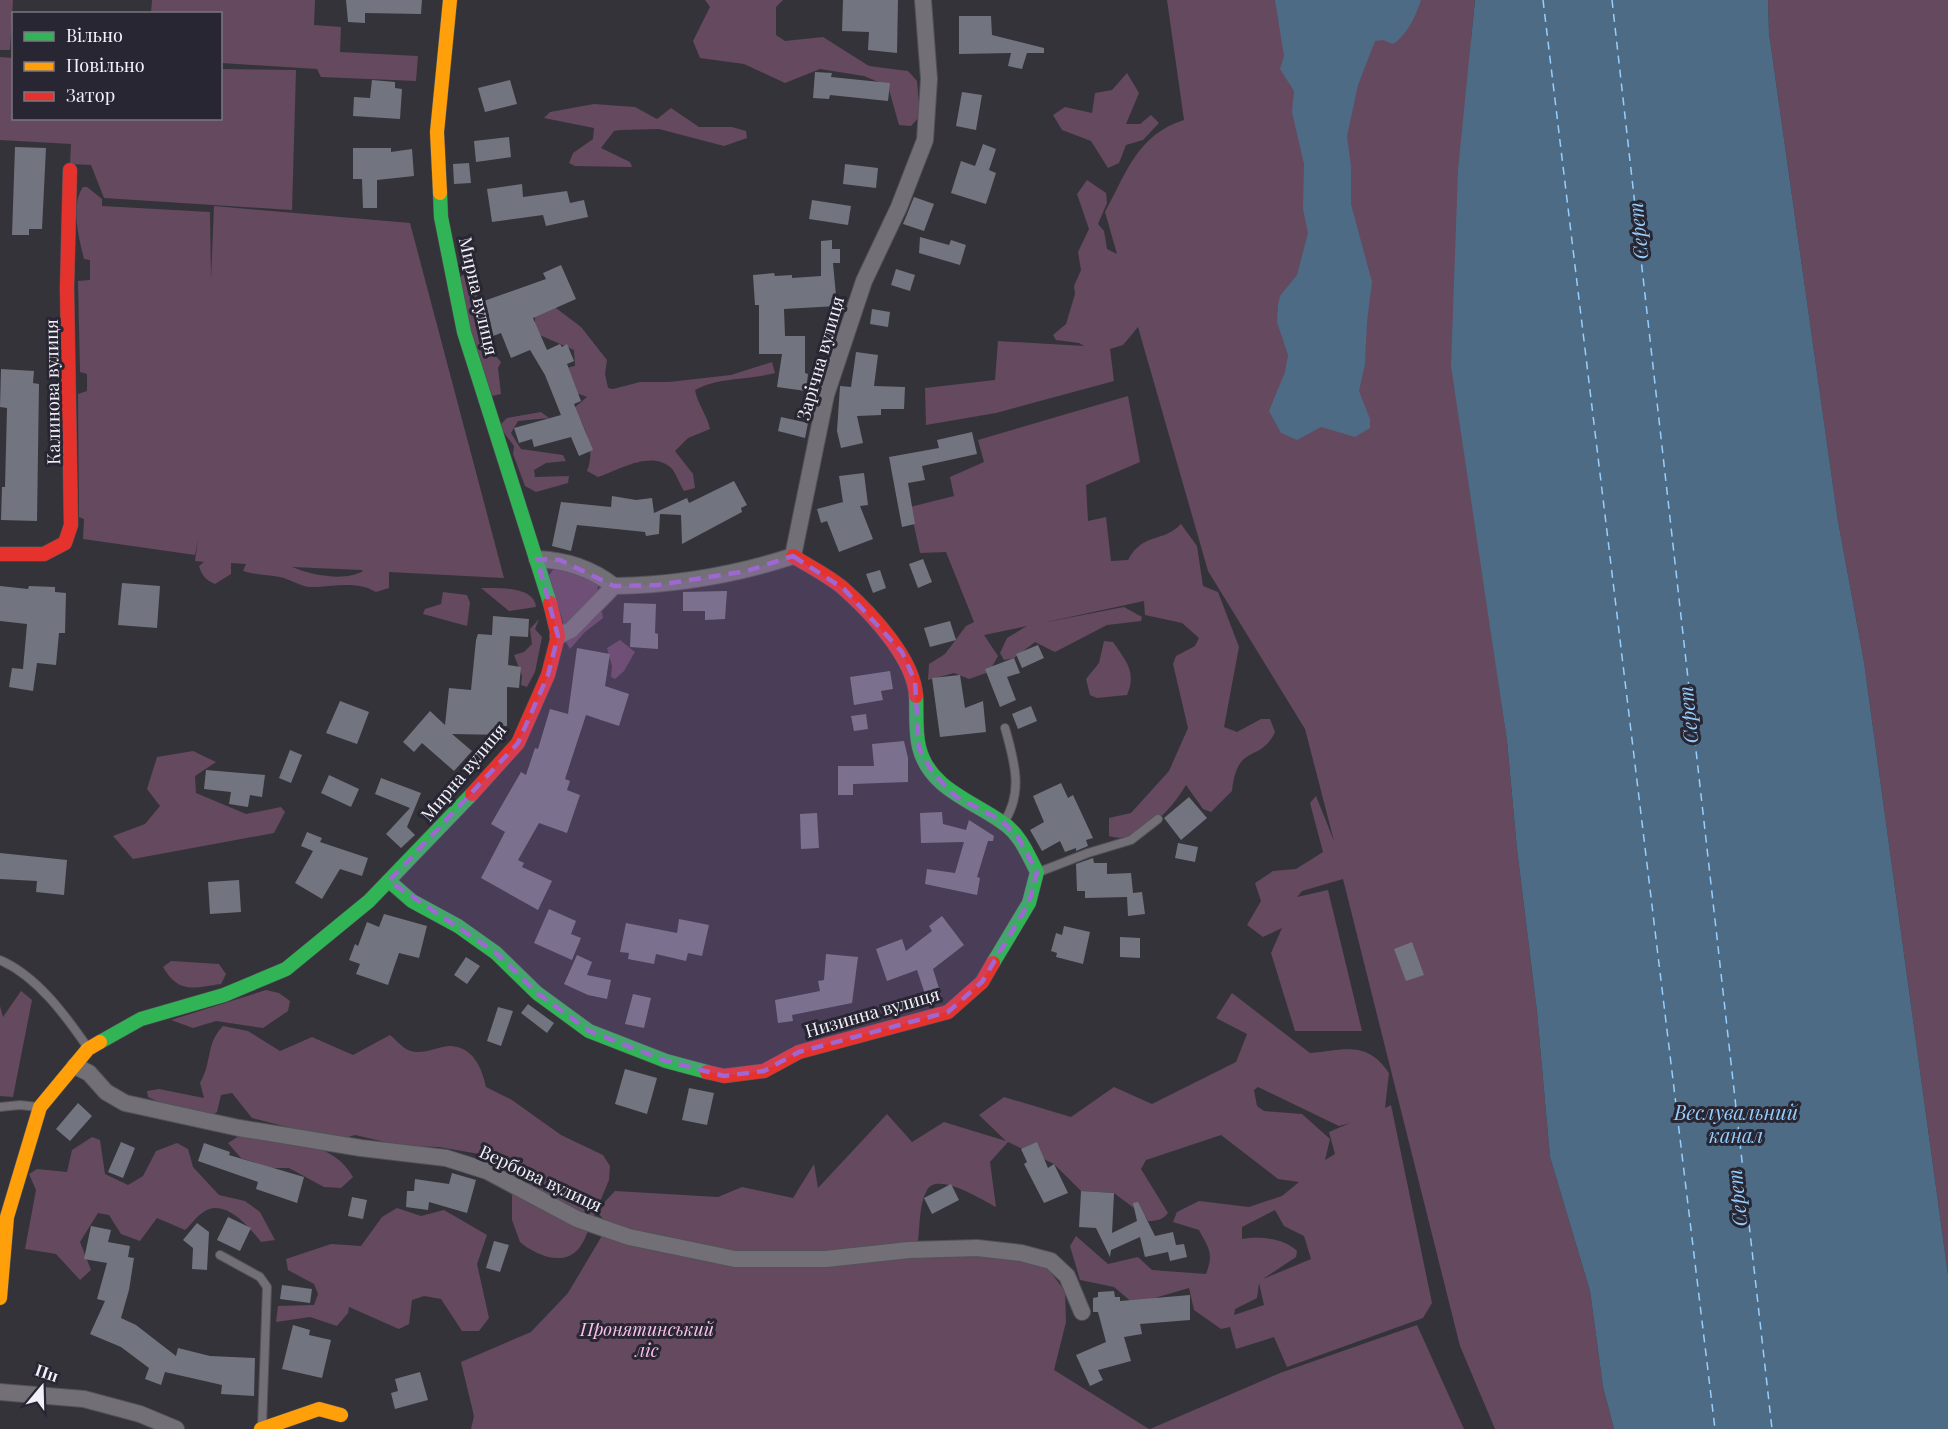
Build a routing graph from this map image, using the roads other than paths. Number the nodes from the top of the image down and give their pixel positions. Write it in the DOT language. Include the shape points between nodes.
graph roads {
  1 [pos="450,0"];
  2 [pos="923,0"];
  3 [pos="70,170"];
  4 [pos="0,554"];
  5 [pos="793,556"];
  6 [pos="537,559"];
  7 [pos="614,586"];
  8 [pos="558,636"];
  9 [pos="1005,728"];
  10 [pos="1158,819"];
  11 [pos="1004,823"];
  12 [pos="1037,872"];
  13 [pos="389,881"];
  14 [pos="0,960"];
  15 [pos="88,1049"];
  16 [pos="75,1066"];
  17 [pos="0,1107"];
  18 [pos="40,1107"];
  19 [pos="220,1255"];
  20 [pos="0,1298"];
  21 [pos="1082,1312"];
  22 [pos="0,1392"];
  23 [pos="341,1415"];
  24 [pos="176,1429"];
  25 [pos="261,1429"];
  1 -- 6 [label="street, Мирна вулиця" via="437,132 441,217 464,332"];
  2 -- 5 [label="street, Зарічна вулиця" via="929,79 925,140 864,281 826,395"];
  3 -- 4 [label="street, Калинова вулиця" via="67,288 72,525 65,543 44,554"];
  5 -- 7 [label="street" via="747,571 658,585"];
  5 -- 11 [label="street" via="844,589 902,652 915,681 919,748 933,773 955,796"];
  6 -- 7 [label="street" via="560,560 601,576"];
  6 -- 8 [label="street, Мирна вулиця"];
  7 -- 8 [label="street" via="571,630"];
  8 -- 13 [label="street, Мирна вулиця" via="548,675 518,743"];
  9 -- 11 [label="lane" via="1017,782 1012,811"];
  10 -- 12 [label="lane" via="1131,840"];
  11 -- 12 [label="street"];
  12 -- 13 [label="street, Низинна вулиця" via="1029,903 982,982 948,1012 799,1053 764,1071 724,1076 666,1061 590,1031 537,993 496,952 412,901"];
  13 -- 15 [label="street, Мирна вулиця" via="286,969 224,995 141,1019"];
  14 -- 15 [label="lane" via="66,1016"];
  15 -- 16 [label="street, Мирна вулиця"];
  16 -- 18 [label="street, Мирна вулиця"];
  16 -- 21 [label="street, Вербова вулиця" via="125,1103 239,1128 446,1158 487,1171 577,1219 629,1237 735,1259 826,1258 977,1248 1021,1253 1051,1261 1067,1276"];
  17 -- 18 [label="lane"];
  18 -- 20 [label="street, Мирна вулиця" via="7,1217"];
  19 -- 25 [label="lane" via="260,1277 267,1287"];
  22 -- 24 [label="street" via="84,1399 140,1414"];
  23 -- 25 [label="street" via="319,1409"];
}
